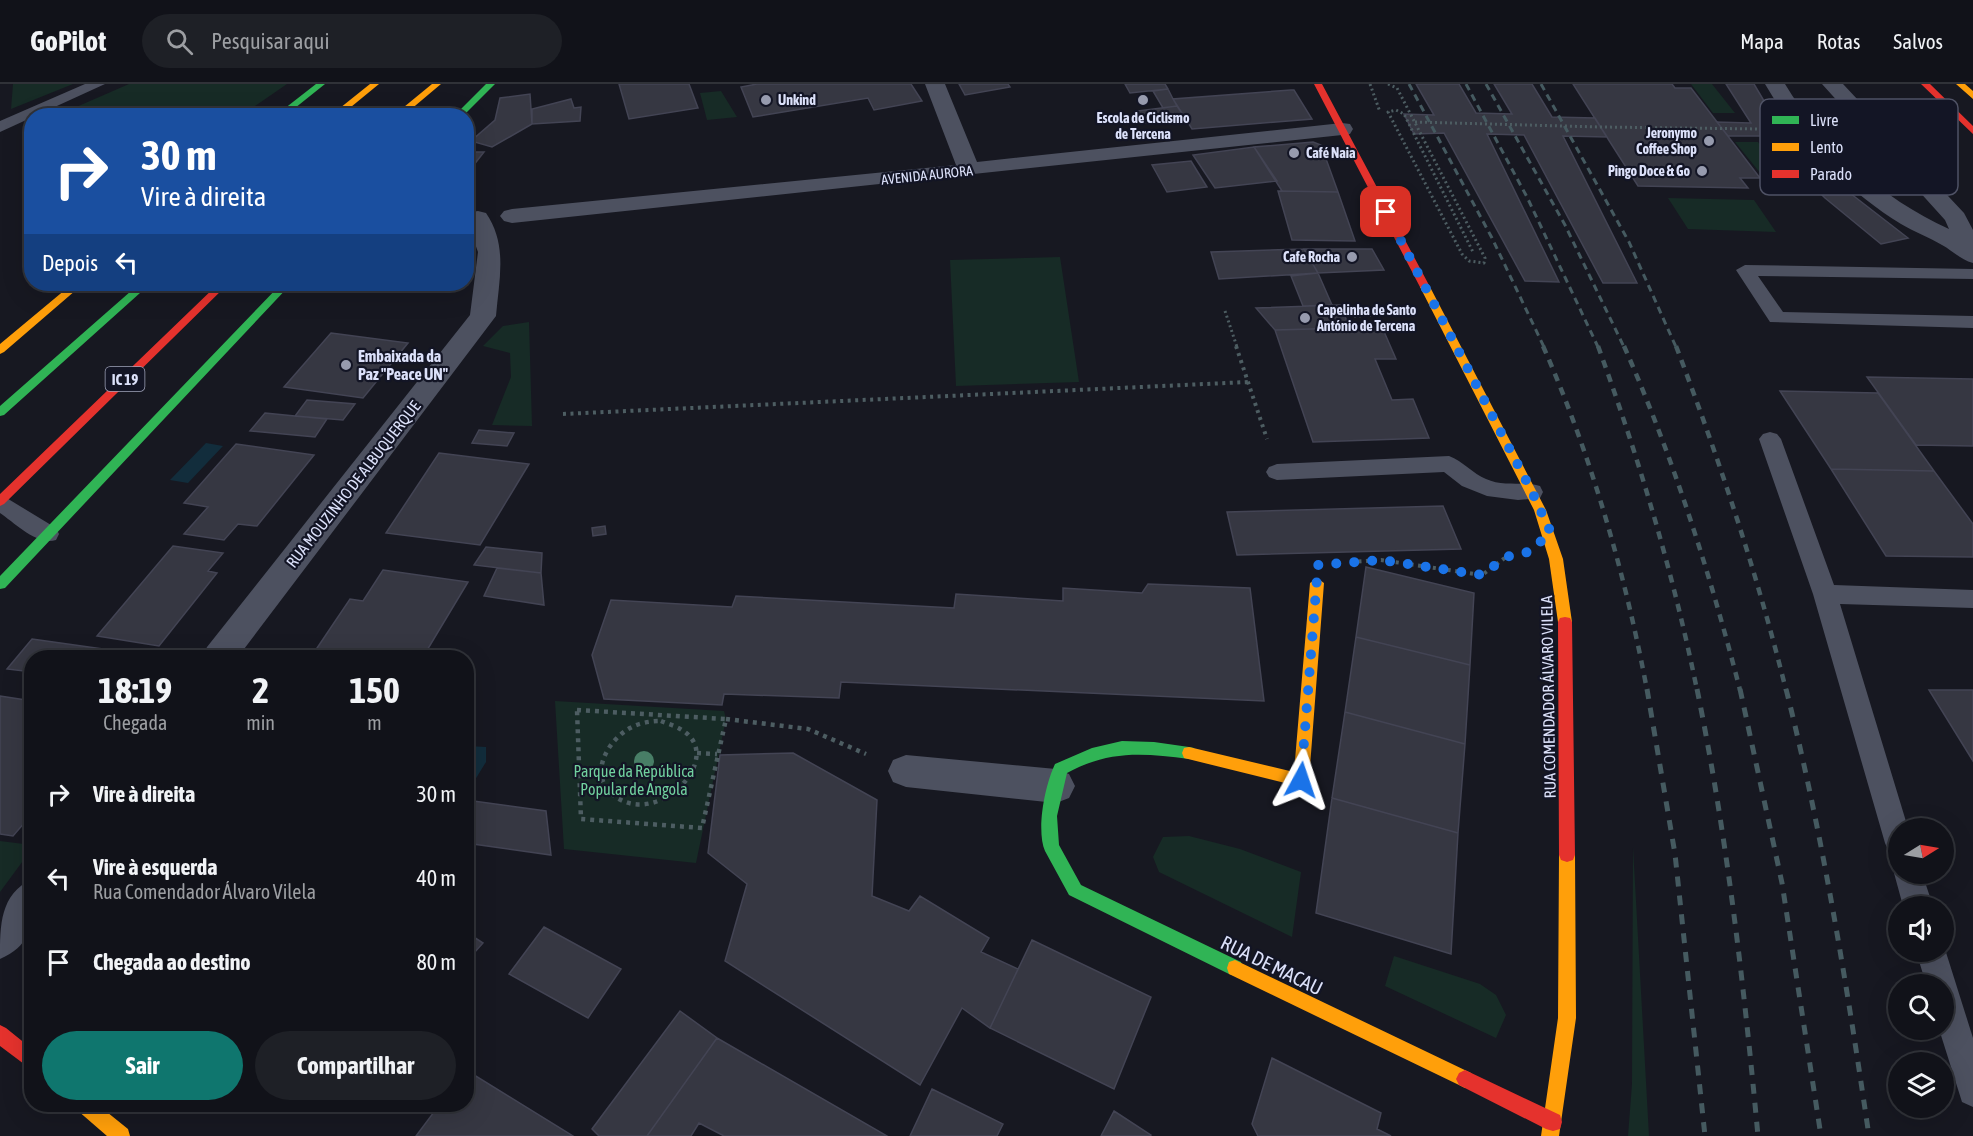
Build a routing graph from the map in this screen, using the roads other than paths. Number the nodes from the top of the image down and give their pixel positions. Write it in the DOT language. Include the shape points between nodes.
graph roads {
  1 [pos="98,84"];
  2 [pos="321,84"];
  3 [pos="375,84"];
  4 [pos="437,84"];
  5 [pos="491,84"];
  6 [pos="935,84"];
  7 [pos="1318,84"];
  8 [pos="1775,84"];
  9 [pos="1832,84"];
  10 [pos="1924,84"];
  11 [pos="1960,84"];
  12 [pos="1973,96"];
  13 [pos="1785,99"];
  14 [pos="1846,99"];
  15 [pos="1940,99"];
  16 [pos="43,108"];
  17 [pos="290,108"];
  18 [pos="344,108"];
  19 [pos="407,108"];
  20 [pos="466,108"];
  21 [pos="24,116"];
  22 [pos="1958,117"];
  23 [pos="0,127"];
  24 [pos="1342,129"];
  25 [pos="1973,131"];
  26 [pos="969,170"];
  27 [pos="1881,195"];
  28 [pos="1935,195"];
  29 [pos="512,216"];
  30 [pos="474,219"];
  31 [pos="1972,261"];
  32 [pos="70,291"];
  33 [pos="137,291"];
  34 [pos="216,291"];
  35 [pos="279,291"];
  36 [pos="1973,322"];
  37 [pos="0,350"];
  38 [pos="0,412"];
  39 [pos="1770,439"];
  40 [pos="1277,472"];
  41 [pos="1532,492"];
  42 [pos="0,502"];
  43 [pos="48,534"];
  44 [pos="1317,583"];
  45 [pos="0,584"];
  46 [pos="1825,594"];
  47 [pos="1973,599"];
  48 [pos="224,650"];
  49 [pos="906,771"];
  50 [pos="1056,786"];
  51 [pos="1892,818"];
  52 [pos="24,908"];
  53 [pos="0,939"];
  54 [pos="1954,1027"];
  55 [pos="0,1034"];
  56 [pos="24,1054"];
  57 [pos="1973,1091"];
  58 [pos="92,1112"];
  59 [pos="1551,1129"];
  60 [pos="121,1136"];
  1 -- 16 [label="lane"];
  2 -- 17 [label="main road"];
  3 -- 18 [label="main road"];
  4 -- 19 [label="main road"];
  5 -- 20 [label="main road"];
  6 -- 26 [label="street"];
  7 -- 24 [label="main road, RUA COMENDADOR ÁLVARO VILELA"];
  8 -- 13 [label="street"];
  9 -- 14 [label="street"];
  10 -- 15 [label="main road"];
  11 -- 12 [label="main road"];
  21 -- 23 [label="lane"];
  22 -- 25 [label="main road"];
  24 -- 26 [label="street, AVENIDA AURORA"];
  24 -- 41 [label="main road, RUA COMENDADOR ÁLVARO VILELA"];
  26 -- 29 [label="street, AVENIDA AURORA"];
  27 -- 31 [label="street"];
  28 -- 31 [label="street" via="1956,218"];
  30 -- 48 [label="street, RUA MOUZINHO DE ALBUQUERQUE" via="478,218 490,252 483,316"];
  31 -- 36 [label="lane" via="1745,270 1777,318"];
  32 -- 37 [label="main road"];
  33 -- 38 [label="main road"];
  34 -- 42 [label="main road, IC 19"];
  35 -- 43 [label="main road"];
  39 -- 46 [label="lane"];
  40 -- 41 [label="lane" via="1449,464 1470,483 1496,492"];
  41 -- 59 [label="main road, RUA COMENDADOR ÁLVARO VILELA" via="1551,533 1561,575 1566,630 1567,1018"];
  42 -- 43 [label="lane"];
  43 -- 45 [label="main road"];
  44 -- 50 [label="main road, RUA DE MACAU" via="1301,780 1136,746 1090,752 1060,769"];
  46 -- 47 [label="lane"];
  46 -- 51 [label="lane"];
  49 -- 50 [label="street"];
  50 -- 59 [label="main road, RUA DE MACAU" via="1049,816 1051,846 1075,890"];
  52 -- 53 [label="street"];
  54 -- 57 [label="lane"];
  55 -- 56 [label="main road"];
  58 -- 60 [label="main road"];
}
